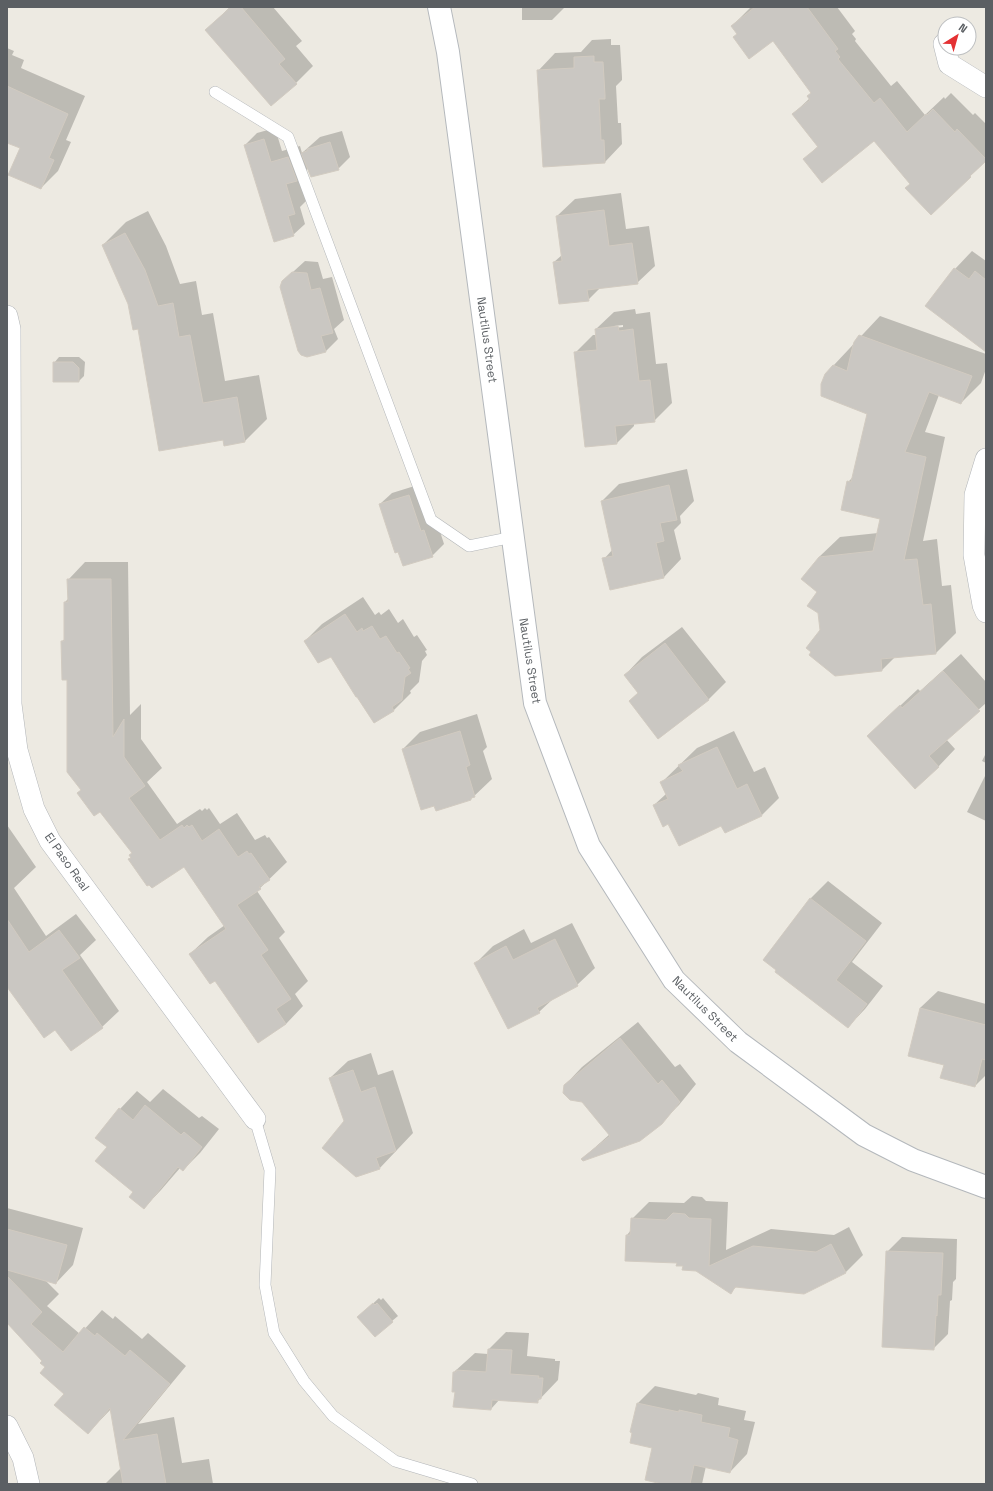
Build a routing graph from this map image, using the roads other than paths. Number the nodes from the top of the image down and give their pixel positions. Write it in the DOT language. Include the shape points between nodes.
graph roads {
  1 [pos="439,7"];
  2 [pos="947,56"];
  3 [pos="986,87"];
  4 [pos="215,92"];
  5 [pos="7,316"];
  6 [pos="986,459"];
  7 [pos="513,537"];
  8 [pos="986,612"];
  9 [pos="255,1120"];
  10 [pos="986,1187"];
  11 [pos="7,1426"];
  12 [pos="29,1484"];
  13 [pos="472,1484"];
  1 -- 7 [label="main road, Nautilus Street" via="448,52"];
  2 -- 3 [label="street" via="949,64"];
  4 -- 7 [label="lane" via="288,137 431,520 469,546"];
  5 -- 9 [label="street, El Paso Real" via="10,329 11,704 17,750 34,809 50,841"];
  6 -- 8 [label="street" via="975,495 974,555"];
  7 -- 10 [label="main road, Nautilus Street" via="535,703 589,846 674,980 738,1042 864,1135 913,1160"];
  9 -- 13 [label="lane" via="270,1170 265,1285 274,1333 304,1381 333,1416 395,1461"];
  11 -- 12 [label="street" via="23,1458"];
}
